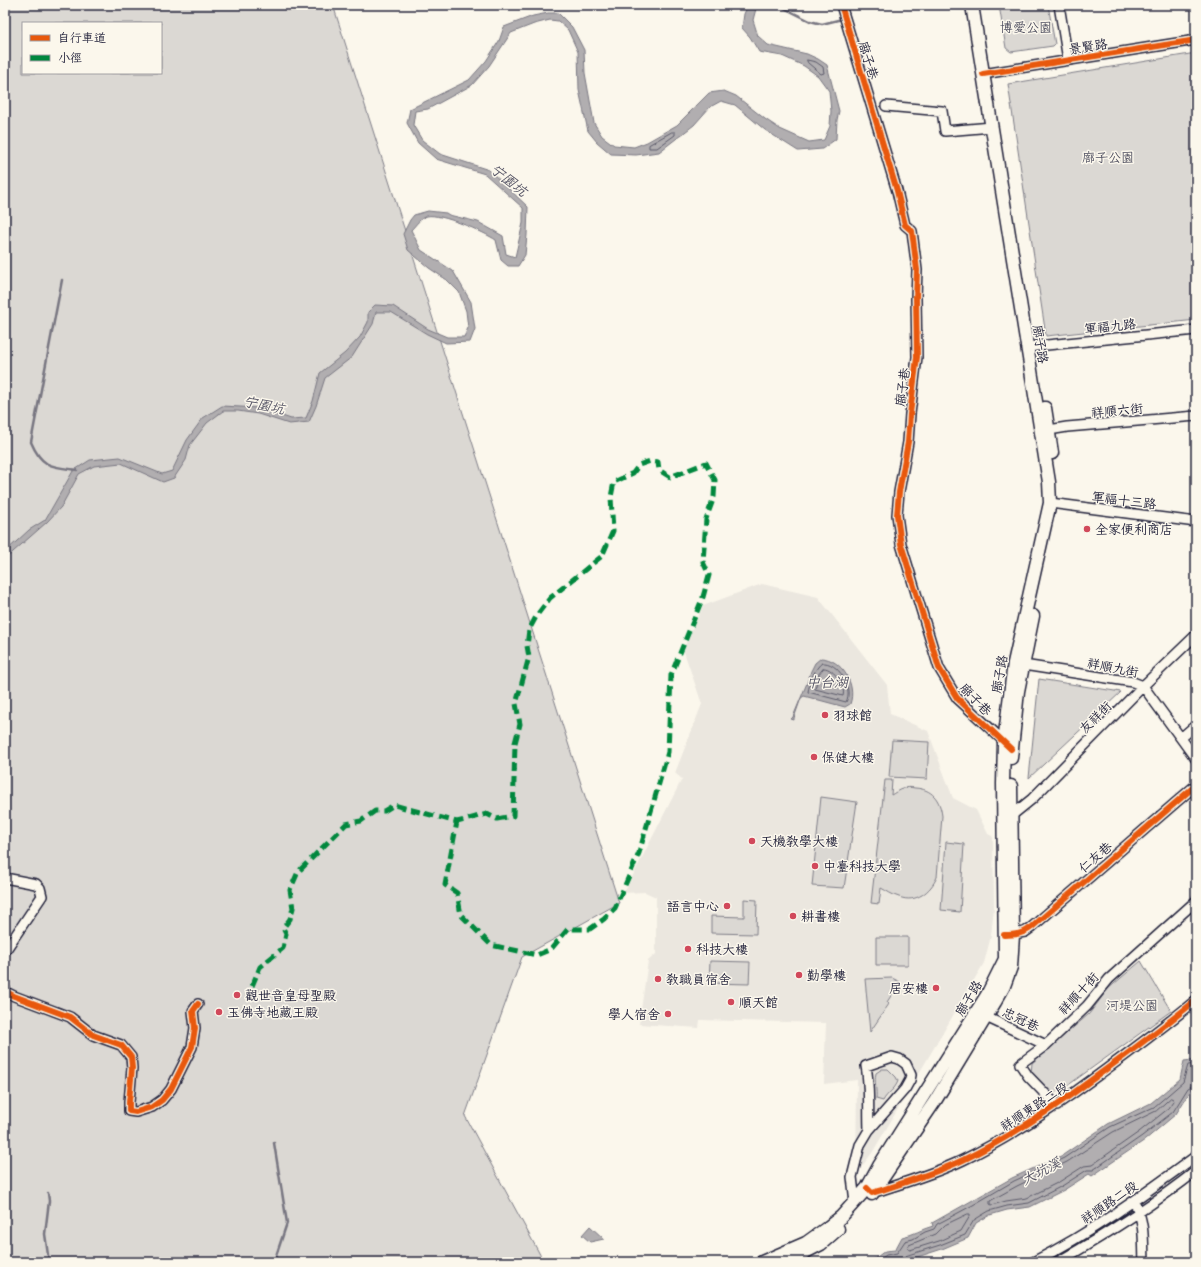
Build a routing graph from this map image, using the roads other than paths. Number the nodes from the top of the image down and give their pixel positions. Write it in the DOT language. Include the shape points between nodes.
graph roads {
  1 [pos="841,5"];
  2 [pos="972,5"];
  3 [pos="980,5"];
  4 [pos="1059,5"];
  5 [pos="1196,40"];
  6 [pos="1068,60"];
  7 [pos="987,73"];
  8 [pos="886,106"];
  9 [pos="992,127"];
  10 [pos="1196,330"];
  11 [pos="1030,347"];
  12 [pos="1196,416"];
  13 [pos="1044,431"];
  14 [pos="1053,504"];
  15 [pos="1196,522"];
  16 [pos="1196,635"];
  17 [pos="1018,664"];
  18 [pos="1143,686"];
  19 [pos="1196,726"];
  20 [pos="1181,738"];
  21 [pos="1008,745"];
  22 [pos="1196,759"];
  23 [pos="1196,785"];
  24 [pos="1011,816"];
  25 [pos="5,878"];
  26 [pos="1196,901"];
  27 [pos="1009,935"];
  28 [pos="5,951"];
  29 [pos="5,989"];
  30 [pos="1196,1000"];
  31 [pos="198,1004"];
  32 [pos="986,1017"];
  33 [pos="1046,1045"];
  34 [pos="1057,1106"];
  35 [pos="869,1130"];
  36 [pos="1196,1156"];
  37 [pos="1196,1171"];
  38 [pos="869,1191"];
  39 [pos="1134,1202"];
  40 [pos="858,1204"];
  41 [pos="1139,1212"];
  42 [pos="762,1262"];
  43 [pos="786,1262"];
  44 [pos="1033,1262"];
  45 [pos="1058,1262"];
  46 [pos="1144,1262"];
  1 -- 21 [label="street, 廍子巷" via="905,225 912,231 917,270 917,357 908,442 896,515 901,544 939,668 957,698"];
  2 -- 7 [label="main road, 廍子路"];
  3 -- 7 [label="main road, 廍子路"];
  4 -- 6 [label="street"];
  5 -- 6 [label="street, 景賢路"];
  6 -- 7 [label="street, 景賢路"];
  7 -- 9 [label="main road, 廍子路"];
  7 -- 11 [label="main road, 廍子路"];
  8 -- 9 [label="street" via="942,111 945,131"];
  9 -- 11 [label="main road, 廍子路"];
  10 -- 11 [label="street, 軍福九路"];
  11 -- 13 [label="main road, 廍子路"];
  12 -- 13 [label="street, 祥順六街"];
  13 -- 14 [label="main road, 廍子路"];
  14 -- 15 [label="street, 軍福十三路"];
  14 -- 17 [label="main road, 廍子路"];
  16 -- 18 [label="street, 友祥街"];
  17 -- 18 [label="street, 祥順九街" via="1133,682"];
  17 -- 21 [label="main road, 廍子路" via="1018,691"];
  18 -- 20 [label="street, 祥順九街"];
  18 -- 24 [label="street, 友祥街" via="1032,799"];
  19 -- 20 [label="street"];
  20 -- 22 [label="street, 祥順九街"];
  21 -- 24 [label="main road, 廍子路"];
  21 -- 27 [label="main road, 廍子路" via="1002,784"];
  23 -- 27 [label="street, 仁友巷" via="1032,927 1025,932"];
  24 -- 27 [label="main road, 廍子路"];
  25 -- 28 [label="street" via="36,884 42,896"];
  26 -- 33 [label="street, 祥順十街" via="1109,979 1086,1006"];
  27 -- 32 [label="main road, 廍子路" via="1011,967 1004,986"];
  27 -- 38 [label="main road, 廍子路" via="1006,959 987,995 879,1166"];
  29 -- 31 [label="street" via="14,996 70,1017 93,1035 121,1045 131,1057 128,1102 129,1111 136,1112 152,1107 162,1100 171,1088 192,1047 193,1011"];
  30 -- 34 [label="street, 祥順東路二段"];
  32 -- 33 [label="street, 忠冠巷"];
  32 -- 38 [label="main road, 廍子路" via="935,1101"];
  33 -- 34 [label="street, 祥順十街" via="1020,1064"];
  34 -- 38 [label="street, 祥順東路二段" via="963,1160 920,1177"];
  35 -- 35 [label="street" via="910,1080 908,1067 899,1059 892,1057 866,1066 869,1083"];
  35 -- 40 [label="street" via="860,1145 852,1176"];
  36 -- 39 [label="street, 祥順路二段"];
  37 -- 41 [label="street, 祥順路二段"];
  38 -- 40 [label="main road, 廍子路"];
  39 -- 41 [label="street"];
  39 -- 44 [label="street, 祥順路二段"];
  40 -- 42 [label="main road, 廍子路" via="806,1243"];
  40 -- 43 [label="main road, 廍子路" via="821,1244"];
  41 -- 45 [label="street, 祥順路二段"];
  41 -- 46 [label="street"];
}
